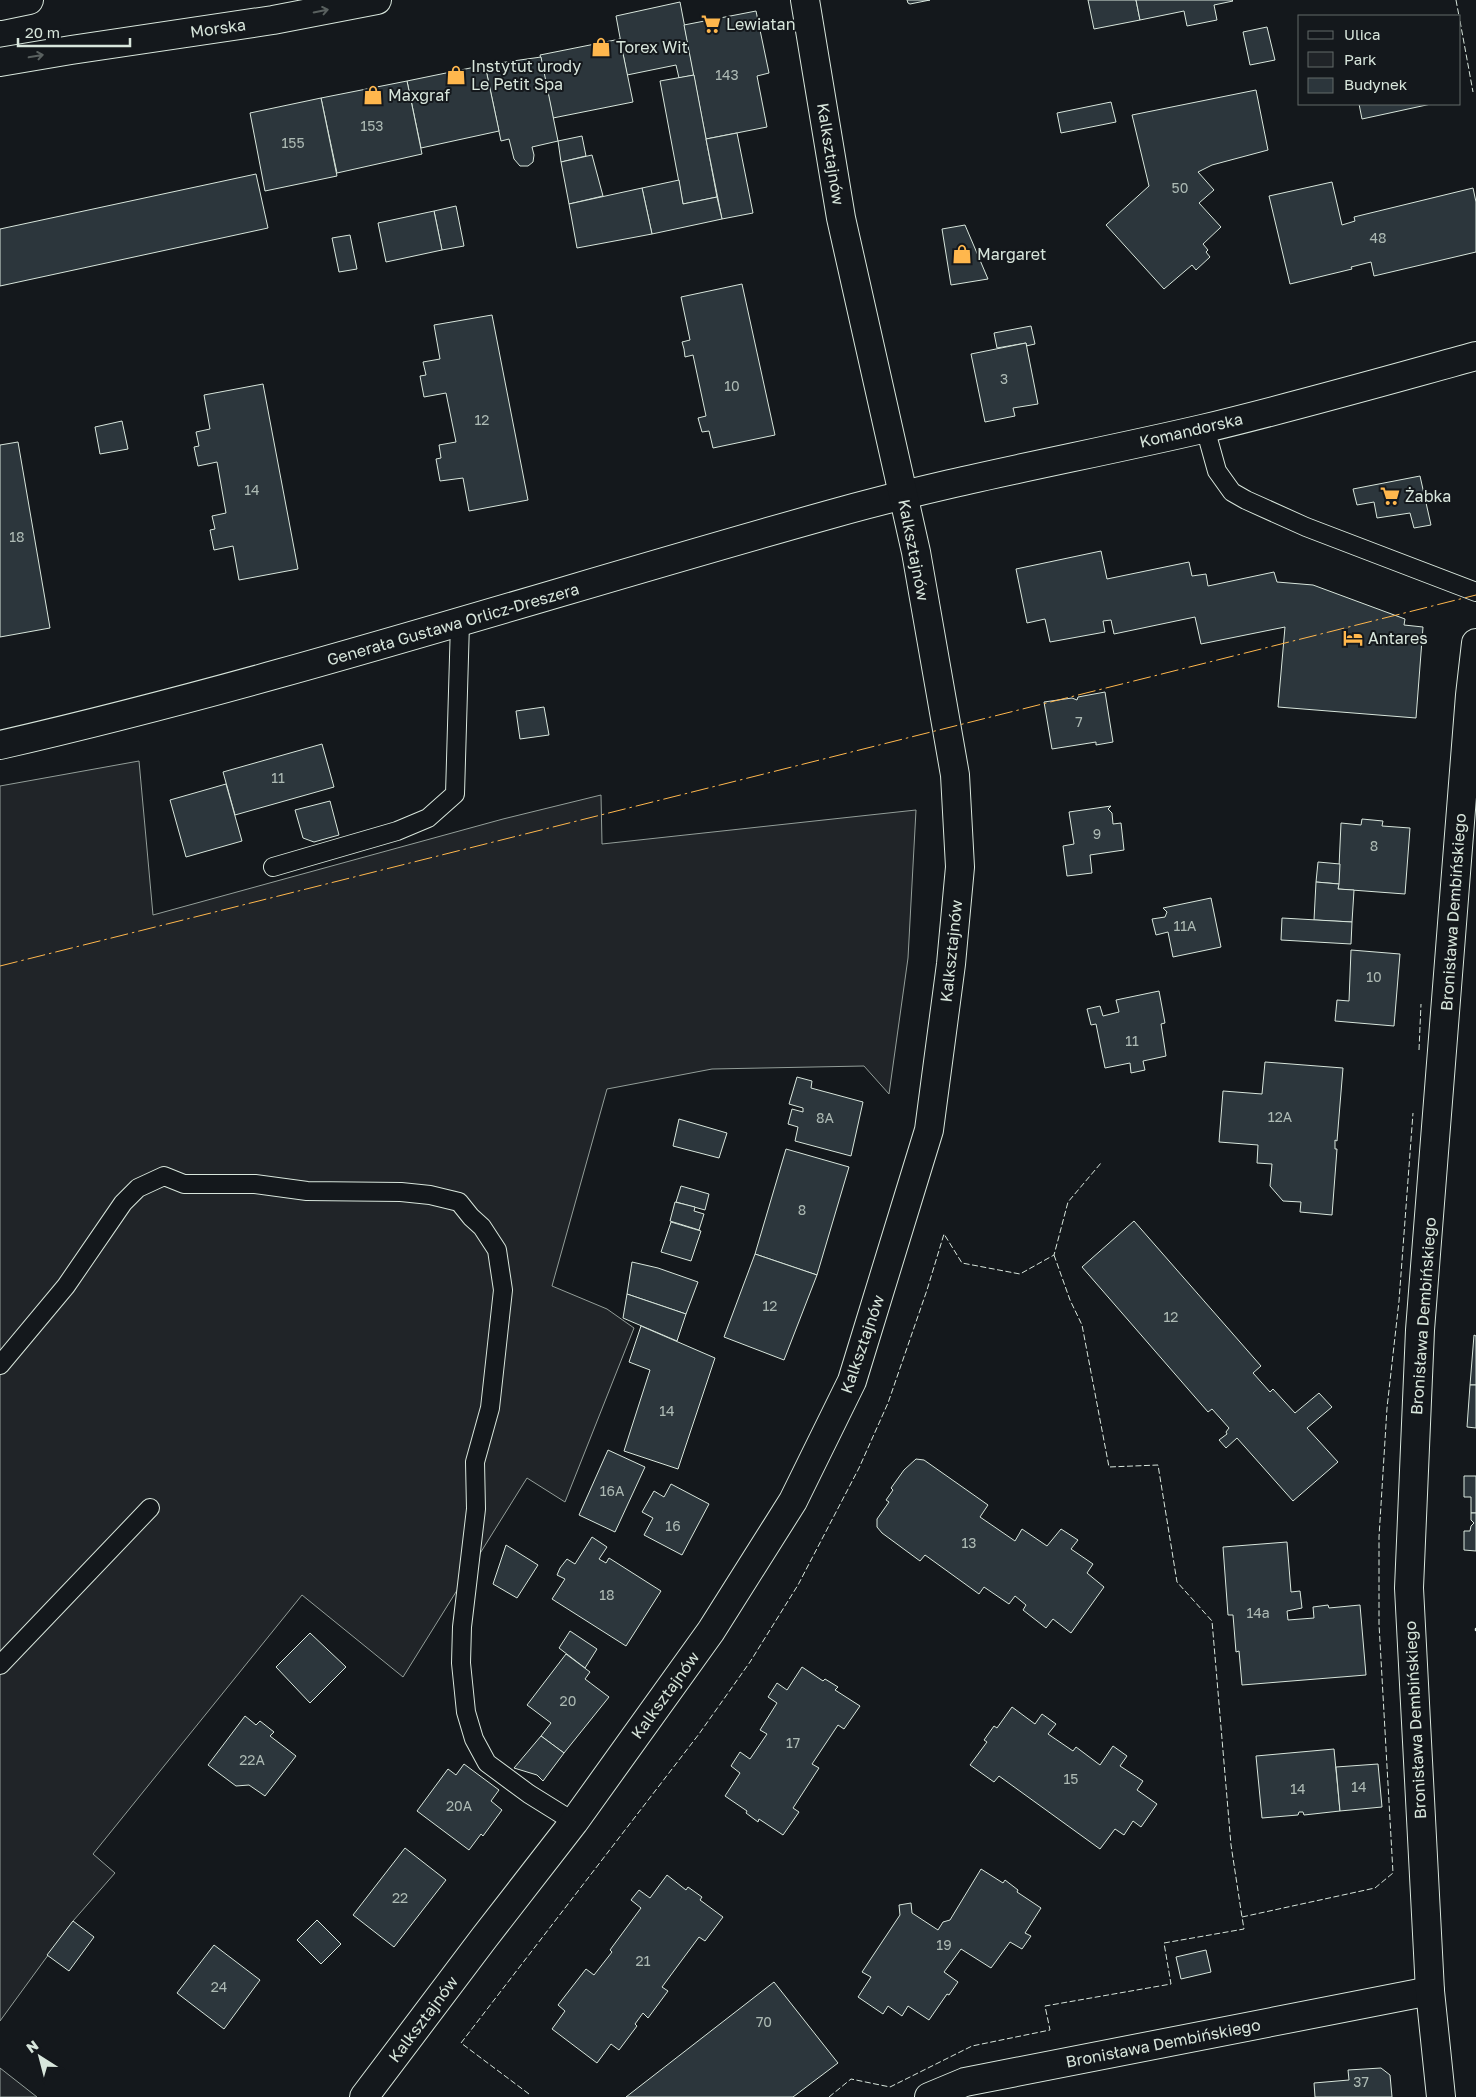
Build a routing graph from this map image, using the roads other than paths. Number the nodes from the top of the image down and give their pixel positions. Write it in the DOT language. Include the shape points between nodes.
graph roads {
  1 [pos="29,0"];
  2 [pos="377,0"];
  3 [pos="805,0"];
  4 [pos="0,6"];
  5 [pos="0,62"];
  6 [pos="1476,356"];
  7 [pos="1205,428"];
  8 [pos="904,495"];
  9 [pos="1476,592"];
  10 [pos="460,623"];
  11 [pos="1476,642"];
  12 [pos="0,745"];
  13 [pos="274,867"];
  14 [pos="0,1365"];
  15 [pos="150,1508"];
  16 [pos="0,1665"];
  17 [pos="574,1822"];
  18 [pos="1430,1991"];
  19 [pos="364,2097"];
  20 [pos="928,2097"];
  21 [pos="1440,2097"];
  1 -- 4 [label="street"];
  5 -- 2 [label="street, Morska, one-way" via="273,20"];
  3 -- 8 [label="street, Kalksztajnów" via="841,218"];
  6 -- 7 [label="street, Komandorska"];
  7 -- 8 [label="street, Komandorska"];
  7 -- 9 [label="lane" via="1217,471 1232,492 1306,527"];
  8 -- 10 [label="street, Generała Gustawa Orlicz-Dreszera"];
  8 -- 17 [label="street, Kalksztajnów" via="955,775 960,867 929,1130 852,1381 793,1501 712,1631"];
  10 -- 12 [label="street, Generała Gustawa Orlicz-Dreszera" via="91,724"];
  10 -- 13 [label="lane" via="455,794 428,818 397,832"];
  11 -- 18 [label="street, Bronisława Dembińskiego" via="1420,1330 1409,1588"];
  14 -- 17 [label="lane" via="66,1286 123,1203 138,1188 164,1176 184,1184 255,1184 307,1191 401,1192 458,1202 482,1227 497,1250 503,1290 490,1408 475,1462 476,1509 462,1627 461,1663 466,1712 474,1739 487,1763"];
  15 -- 16 [label="lane"];
  17 -- 19 [label="street, Kalksztajnów"];
  18 -- 20 [label="street, Bronisława Dembińskiego" via="965,2082"];
  18 -- 21 [label="street, Bronisława Dembińskiego"];
}
